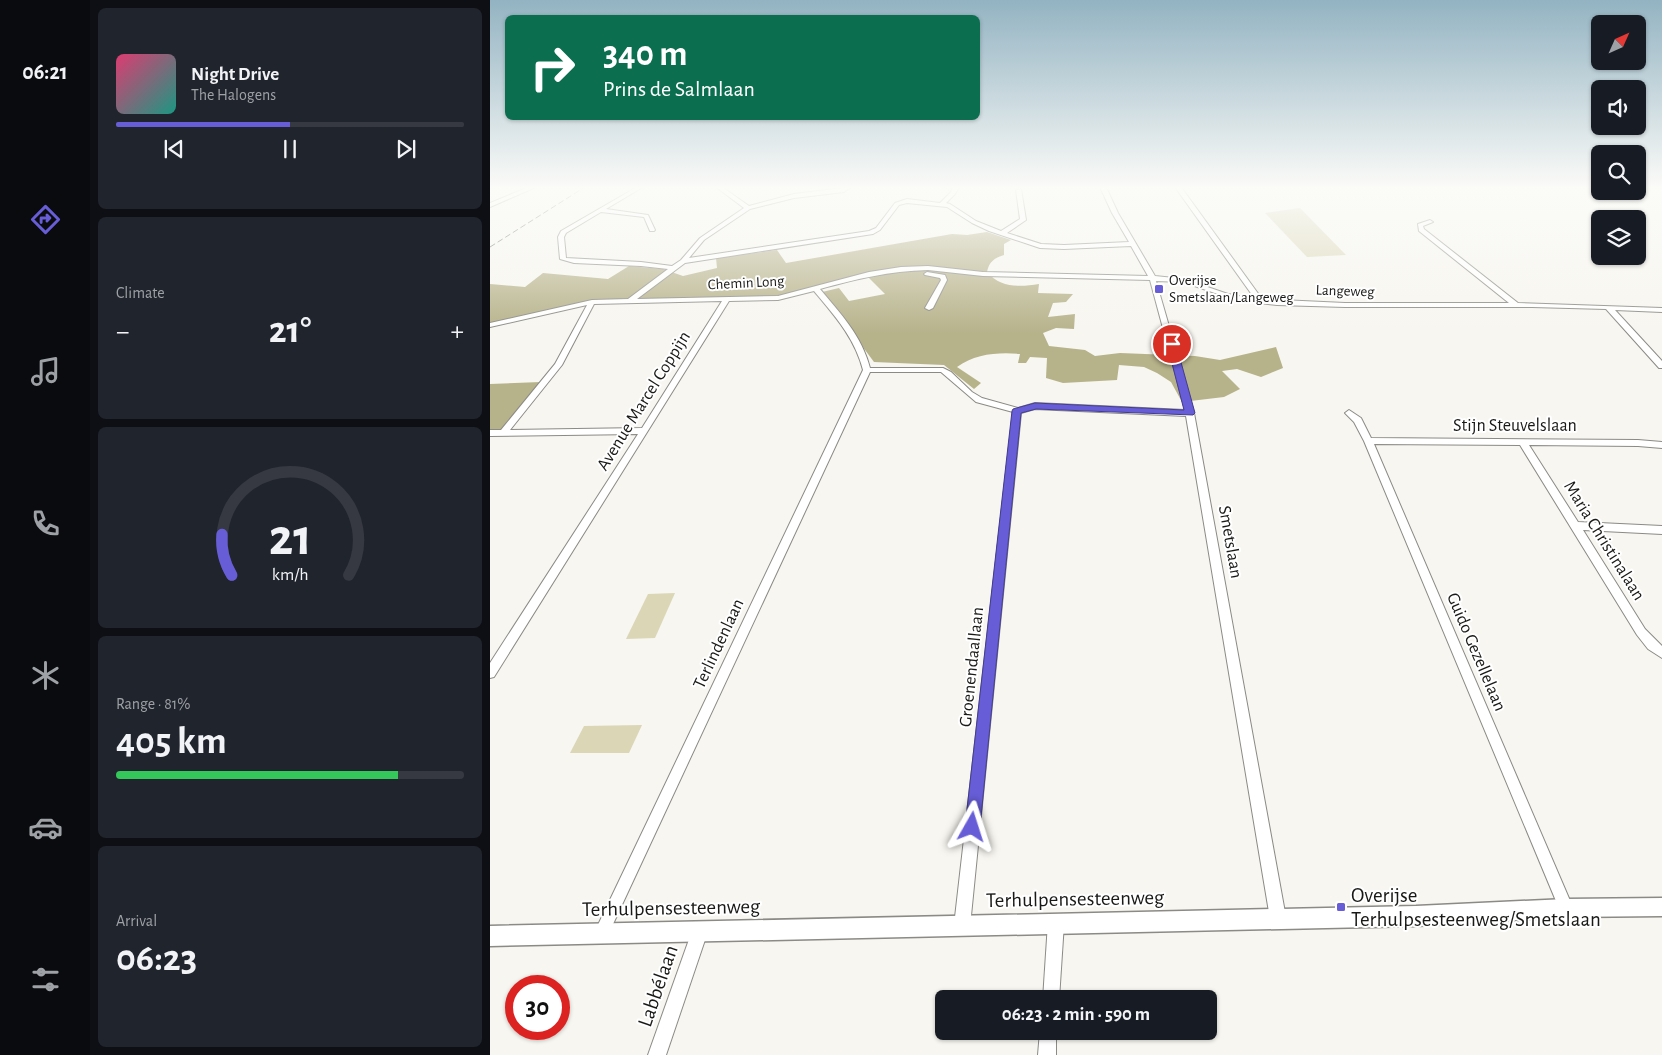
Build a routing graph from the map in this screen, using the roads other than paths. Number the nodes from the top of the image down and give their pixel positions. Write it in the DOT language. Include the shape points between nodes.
graph roads {
  1 [pos="561,236"];
  2 [pos="706,236"];
  3 [pos="852,236"];
  4 [pos="1008,236"];
  5 [pos="1130,236"];
  6 [pos="1213,236"];
  7 [pos="1429,236"];
  8 [pos="1134,244"];
  9 [pos="682,261"];
  10 [pos="674,268"];
  11 [pos="877,273"];
  12 [pos="1002,274"];
  13 [pos="1152,277"];
  14 [pos="816,289"];
  15 [pos="727,299"];
  16 [pos="1259,300"];
  17 [pos="630,301"];
  18 [pos="592,302"];
  19 [pos="1516,305"];
  20 [pos="930,308"];
  21 [pos="1609,308"];
  22 [pos="1662,310"];
  23 [pos="490,325"];
  24 [pos="1648,352"];
  25 [pos="1662,353"];
  26 [pos="1662,366"];
  27 [pos="867,370"];
  28 [pos="1016,411"];
  29 [pos="1190,413"];
  30 [pos="1349,413"];
  31 [pos="643,431"];
  32 [pos="503,433"];
  33 [pos="490,434"];
  34 [pos="1368,441"];
  35 [pos="1523,442"];
  36 [pos="1659,446"];
  37 [pos="1576,526"];
  38 [pos="1662,530"];
  39 [pos="1662,653"];
  40 [pos="490,673"];
  41 [pos="1662,906"];
  42 [pos="1566,908"];
  43 [pos="1278,918"];
  44 [pos="1056,923"];
  45 [pos="962,926"];
  46 [pos="700,931"];
  47 [pos="602,932"];
  48 [pos="490,936"];
  49 [pos="1052,990"];
  50 [pos="1048,1040"];
  51 [pos="657,1055"];
  52 [pos="1047,1055"];
  1 -- 10 [label="street" via="562,258 574,262"];
  2 -- 9 [label="street"];
  3 -- 9 [label="street"];
  4 -- 8 [label="street" via="1053,247"];
  5 -- 8 [label="street, Smetslaan"];
  6 -- 16 [label="street"];
  7 -- 19 [label="street"];
  8 -- 13 [label="street, Smetslaan"];
  9 -- 10 [label="street"];
  10 -- 17 [label="street"];
  11 -- 12 [label="street, Chemin Long" via="920,268"];
  11 -- 14 [label="street, Chemin Long"];
  11 -- 20 [label="street" via="942,276 943,285"];
  12 -- 13 [label="street, Langeweg"];
  13 -- 16 [label="street, Langeweg" via="1183,280 1228,297"];
  13 -- 29 [label="street, Smetslaan"];
  14 -- 15 [label="street, Chemin Long" via="778,298"];
  14 -- 27 [label="street" via="855,340"];
  15 -- 17 [label="street, Chemin Long"];
  15 -- 31 [label="street, Avenue Marcel Coppijn"];
  16 -- 19 [label="street, Langeweg" via="1351,305"];
  17 -- 18 [label="street, Chemin Long"];
  18 -- 23 [label="street, Chemin Long"];
  18 -- 32 [label="street" via="558,365"];
  19 -- 21 [label="street, Langeweg"];
  21 -- 22 [label="street, Langeweg"];
  21 -- 24 [label="street"];
  24 -- 25 [label="street"];
  24 -- 26 [label="street"];
  27 -- 28 [label="street" via="943,370 951,374 970,395 1010,406"];
  27 -- 47 [label="street, Terlindenlaan"];
  28 -- 29 [label="street" via="1035,406"];
  28 -- 45 [label="street, Groenendaallaan"];
  29 -- 43 [label="street, Smetslaan"];
  30 -- 34 [label="street, Guido Gezellelaan" via="1358,420"];
  31 -- 32 [label="street"];
  31 -- 40 [label="street, Avenue Marcel Coppijn"];
  32 -- 33 [label="street"];
  34 -- 35 [label="street, Stijn Steuvelslaan"];
  34 -- 42 [label="street, Guido Gezellelaan"];
  35 -- 36 [label="street, Stijn Steuvelslaan"];
  35 -- 37 [label="street, Maria Christinalaan"];
  37 -- 38 [label="street"];
  37 -- 39 [label="street, Maria Christinalaan" via="1641,632"];
  41 -- 42 [label="main road, Terhulpensesteenweg"];
  42 -- 43 [label="main road, Terhulpensesteenweg" via="1416,916"];
  43 -- 44 [label="main road, Terhulpensesteenweg"];
  44 -- 45 [label="main road, Terhulpensesteenweg"];
  44 -- 49 [label="street"];
  45 -- 46 [label="main road, Terhulpensesteenweg"];
  46 -- 47 [label="main road, Terhulpensesteenweg"];
  46 -- 51 [label="street, Labbélaan"];
  47 -- 48 [label="main road, Terhulpensesteenweg"];
  50 -- 52 [label="street"];
}
